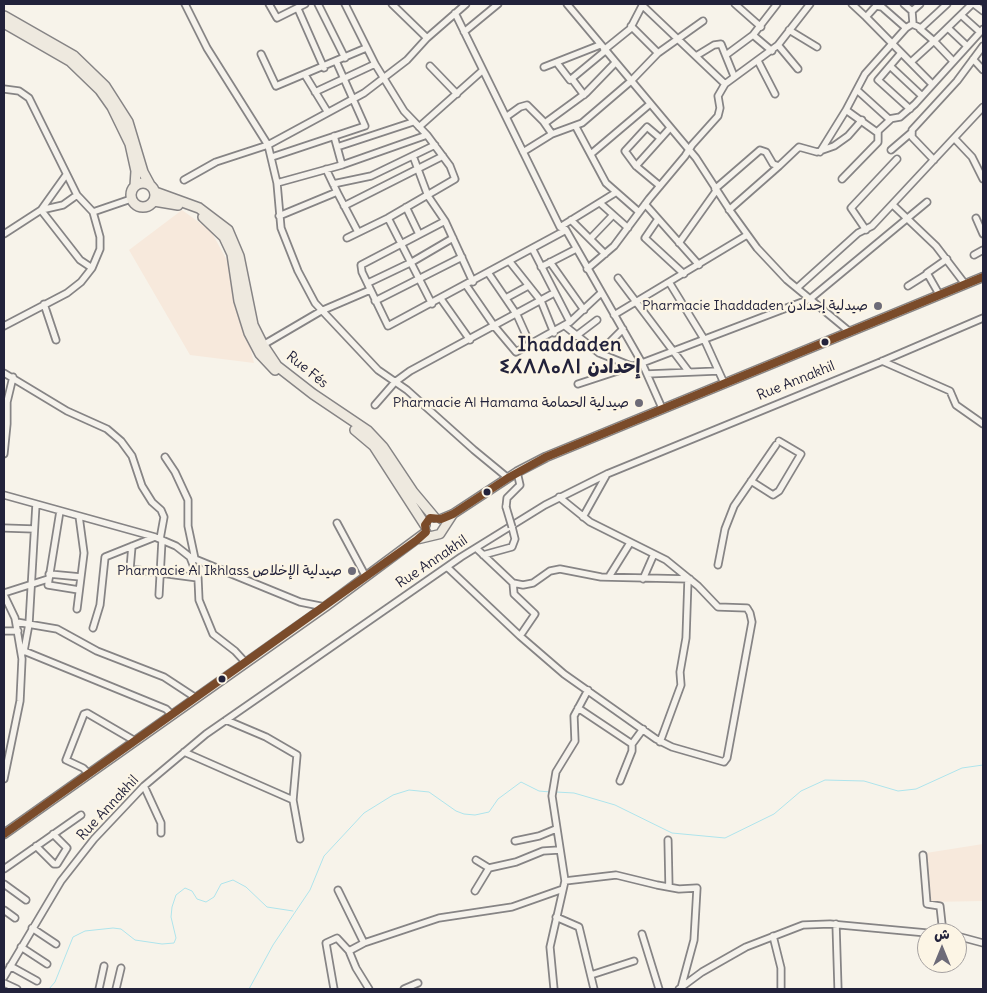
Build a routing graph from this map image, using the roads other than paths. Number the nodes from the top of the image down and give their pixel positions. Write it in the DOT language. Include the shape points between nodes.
graph roads {
  1 [pos="185,4"];
  2 [pos="269,4"];
  3 [pos="305,4"];
  4 [pos="318,4"];
  5 [pos="345,4"];
  6 [pos="392,4"];
  7 [pos="466,4"];
  8 [pos="498,4"];
  9 [pos="567,4"];
  10 [pos="643,4"];
  11 [pos="777,4"];
  12 [pos="810,4"];
  13 [pos="852,4"];
  14 [pos="904,4"];
  15 [pos="920,4"];
  16 [pos="947,4"];
  17 [pos="973,4"];
  18 [pos="739,5"];
  19 [pos="298,9"];
  20 [pos="912,11"];
  21 [pos="983,11"];
  22 [pos="455,13"];
  23 [pos="961,15"];
  24 [pos="4,16"];
  25 [pos="866,17"];
  26 [pos="703,21"];
  27 [pos="4,24"];
  28 [pos="913,24"];
  29 [pos="631,26"];
  30 [pos="761,27"];
  31 [pos="906,28"];
  32 [pos="948,28"];
  33 [pos="920,29"];
  34 [pos="789,30"];
  35 [pos="982,31"];
  36 [pos="464,32"];
  37 [pos="752,35"];
  38 [pos="427,38"];
  39 [pos="679,40"];
  40 [pos="934,42"];
  41 [pos="892,43"];
  42 [pos="778,45"];
  43 [pos="967,46"];
  44 [pos="983,46"];
  45 [pos="817,47"];
  46 [pos="366,48"];
  47 [pos="603,49"];
  48 [pos="772,51"];
  49 [pos="658,52"];
  50 [pos="261,54"];
  51 [pos="901,54"];
  52 [pos="726,55"];
  53 [pos="696,56"];
  54 [pos="346,58"];
  55 [pos="973,59"];
  56 [pos="336,61"];
  57 [pos="758,61"];
  58 [pos="953,61"];
  59 [pos="911,62"];
  60 [pos="557,63"];
  61 [pos="615,63"];
  62 [pos="375,64"];
  63 [pos="430,66"];
  64 [pos="890,66"];
  65 [pos="544,67"];
  66 [pos="324,68"];
  67 [pos="798,69"];
  68 [pos="483,70"];
  69 [pos="983,70"];
  70 [pos="304,75"];
  71 [pos="734,76"];
  72 [pos="384,77"];
  73 [pos="343,78"];
  74 [pos="572,79"];
  75 [pos="630,82"];
  76 [pos="725,84"];
  77 [pos="932,84"];
  78 [pos="4,89"];
  79 [pos="857,90"];
  80 [pos="314,92"];
  81 [pos="457,94"];
  82 [pos="776,94"];
  83 [pos="584,95"];
  84 [pos="922,96"];
  85 [pos="354,98"];
  86 [pos="650,104"];
  87 [pos="983,107"];
  88 [pos="910,109"];
  89 [pos="846,110"];
  90 [pos="327,111"];
  91 [pos="506,117"];
  92 [pos="891,119"];
  93 [pos="862,120"];
  94 [pos="413,122"];
  95 [pos="545,123"];
  96 [pos="365,126"];
  97 [pos="419,127"];
  98 [pos="576,127"];
  99 [pos="670,128"];
  100 [pos="912,132"];
  101 [pos="878,133"];
  102 [pos="552,134"];
  103 [pos="427,135"];
  104 [pos="334,136"];
  105 [pos="369,136"];
  106 [pos="660,138"];
  107 [pos="954,138"];
  108 [pos="268,145"];
  109 [pos="435,145"];
  110 [pos="337,147"];
  111 [pos="689,150"];
  112 [pos="891,150"];
  113 [pos="523,152"];
  114 [pos="820,152"];
  115 [pos="591,154"];
  116 [pos="413,156"];
  117 [pos="443,156"];
  118 [pos="272,157"];
  119 [pos="897,159"];
  120 [pos="934,160"];
  121 [pos="342,165"];
  122 [pos="636,166"];
  123 [pos="779,166"];
  124 [pos="326,169"];
  125 [pos="418,169"];
  126 [pos="66,175"];
  127 [pos="842,178"];
  128 [pos="983,179"];
  129 [pos="184,180"];
  130 [pos="277,183"];
  131 [pos="333,184"];
  132 [pos="135,186"];
  133 [pos="660,186"];
  134 [pos="716,190"];
  135 [pos="337,192"];
  136 [pos="153,193"];
  137 [pos="615,193"];
  138 [pos="77,195"];
  139 [pos="428,196"];
  140 [pos="131,199"];
  141 [pos="926,202"];
  142 [pos="600,203"];
  143 [pos="645,204"];
  144 [pos="893,205"];
  145 [pos="344,206"];
  146 [pos="406,207"];
  147 [pos="41,210"];
  148 [pos="729,210"];
  149 [pos="95,211"];
  150 [pos="639,212"];
  151 [pos="613,215"];
  152 [pos="279,216"];
  153 [pos="388,218"];
  154 [pos="976,218"];
  155 [pos="658,219"];
  156 [pos="908,219"];
  157 [pos="571,220"];
  158 [pos="446,221"];
  159 [pos="628,228"];
  160 [pos="563,229"];
  161 [pos="866,230"];
  162 [pos="358,232"];
  163 [pos="4,234"];
  164 [pos="419,234"];
  165 [pos="983,234"];
  166 [pos="747,236"];
  167 [pos="347,238"];
  168 [pos="454,238"];
  169 [pos="590,239"];
  170 [pos="402,243"];
  171 [pos="679,243"];
  172 [pos="576,249"];
  173 [pos="533,250"];
  174 [pos="983,250"];
  175 [pos="605,254"];
  176 [pos="974,255"];
  177 [pos="462,257"];
  178 [pos="947,259"];
  179 [pos="412,262"];
  180 [pos="510,262"];
  181 [pos="550,262"];
  182 [pos="699,265"];
  183 [pos="541,267"];
  184 [pos="92,268"];
  185 [pos="587,269"];
  186 [pos="489,274"];
  187 [pos="684,274"];
  188 [pos="928,274"];
  189 [pos="983,277"];
  190 [pos="618,278"];
  191 [pos="420,280"];
  192 [pos="563,280"];
  193 [pos="473,282"];
  194 [pos="669,282"];
  195 [pos="965,284"];
  196 [pos="466,285"];
  197 [pos="528,286"];
  198 [pos="908,286"];
  199 [pos="369,287"];
  200 [pos="797,288"];
  201 [pos="553,291"];
  202 [pos="601,293"];
  203 [pos="939,294"];
  204 [pos="506,298"];
  205 [pos="441,299"];
  206 [pos="810,299"];
  207 [pos="375,301"];
  208 [pos="541,301"];
  209 [pos="636,302"];
  210 [pos="44,304"];
  211 [pos="432,304"];
  212 [pos="584,310"];
  213 [pos="320,311"];
  214 [pos="517,315"];
  215 [pos="614,315"];
  216 [pos="983,318"];
  217 [pos="597,320"];
  218 [pos="568,324"];
  219 [pos="4,326"];
  220 [pos="495,327"];
  221 [pos="623,329"];
  222 [pos="850,332"];
  223 [pos="554,333"];
  224 [pos="576,336"];
  225 [pos="704,339"];
  226 [pos="56,340"];
  227 [pos="470,340"];
  228 [pos="263,345"];
  229 [pos="531,346"];
  230 [pos="672,351"];
  231 [pos="599,353"];
  232 [pos="882,361"];
  233 [pos="642,362"];
  234 [pos="631,366"];
  235 [pos="718,371"];
  236 [pos="689,372"];
  237 [pos="4,373"];
  238 [pos="647,374"];
  239 [pos="12,377"];
  240 [pos="395,382"];
  241 [pos="724,383"];
  242 [pos="578,384"];
  243 [pos="375,405"];
  244 [pos="662,408"];
  245 [pos="983,424"];
  246 [pos="4,454"];
  247 [pos="165,456"];
  248 [pos="517,472"];
  249 [pos="607,474"];
  250 [pos="508,478"];
  251 [pos="751,481"];
  252 [pos="4,496"];
  253 [pos="559,497"];
  254 [pos="36,504"];
  255 [pos="60,511"];
  256 [pos="453,514"];
  257 [pos="79,516"];
  258 [pos="583,517"];
  259 [pos="437,518"];
  260 [pos="337,523"];
  261 [pos="4,528"];
  262 [pos="444,528"];
  263 [pos="34,529"];
  264 [pos="427,531"];
  265 [pos="159,539"];
  266 [pos="630,543"];
  267 [pos="132,546"];
  268 [pos="476,548"];
  269 [pos="654,554"];
  270 [pos="483,555"];
  271 [pos="193,558"];
  272 [pos="718,566"];
  273 [pos="447,567"];
  274 [pos="160,573"];
  275 [pos="610,575"];
  276 [pos="49,576"];
  277 [pos="81,577"];
  278 [pos="366,577"];
  279 [pos="198,578"];
  280 [pos="643,579"];
  281 [pos="689,580"];
  282 [pos="513,582"];
  283 [pos="30,585"];
  284 [pos="79,590"];
  285 [pos="4,594"];
  286 [pos="159,595"];
  287 [pos="326,607"];
  288 [pos="77,609"];
  289 [pos="16,622"];
  290 [pos="29,624"];
  291 [pos="93,628"];
  292 [pos="4,631"];
  293 [pos="18,631"];
  294 [pos="520,636"];
  295 [pos="23,652"];
  296 [pos="246,663"];
  297 [pos="588,690"];
  298 [pos="196,698"];
  299 [pos="578,708"];
  300 [pos="172,715"];
  301 [pos="226,720"];
  302 [pos="643,729"];
  303 [pos="135,741"];
  304 [pos="660,742"];
  305 [pos="632,744"];
  306 [pos="6,750"];
  307 [pos="184,752"];
  308 [pos="89,774"];
  309 [pos="4,779"];
  310 [pos="620,781"];
  311 [pos="144,786"];
  312 [pos="293,800"];
  313 [pos="81,815"];
  314 [pos="556,829"];
  315 [pos="161,833"];
  316 [pos="4,834"];
  317 [pos="53,834"];
  318 [pos="300,839"];
  319 [pos="668,840"];
  320 [pos="515,841"];
  321 [pos="36,846"];
  322 [pos="559,850"];
  323 [pos="923,855"];
  324 [pos="476,860"];
  325 [pos="489,868"];
  326 [pos="4,869"];
  327 [pos="565,881"];
  328 [pos="4,884"];
  329 [pos="668,887"];
  330 [pos="563,889"];
  331 [pos="338,890"];
  332 [pos="475,891"];
  333 [pos="26,900"];
  334 [pos="4,910"];
  335 [pos="556,917"];
  336 [pos="15,918"];
  337 [pos="942,923"];
  338 [pos="836,924"];
  339 [pos="32,928"];
  340 [pos="917,932"];
  341 [pos="642,934"];
  342 [pos="773,936"];
  343 [pos="967,939"];
  344 [pos="364,943"];
  345 [pos="983,943"];
  346 [pos="56,944"];
  347 [pos="21,947"];
  348 [pos="349,952"];
  349 [pos="634,961"];
  350 [pos="47,964"];
  351 [pos="10,966"];
  352 [pos="104,966"];
  353 [pos="121,968"];
  354 [pos="591,975"];
  355 [pos="4,977"];
  356 [pos="37,981"];
  357 [pos="4,983"];
  358 [pos="418,983"];
  359 [pos="838,988"];
  360 [pos="17,989"];
  361 [pos="98,989"];
  362 [pos="116,989"];
  363 [pos="334,989"];
  364 [pos="369,989"];
  365 [pos="404,989"];
  366 [pos="554,989"];
  367 [pos="594,989"];
  368 [pos="659,989"];
  369 [pos="680,989"];
  370 [pos="781,989"];
  1 -- 108 [label="street"];
  2 -- 19 [label="street" via="277,18"];
  3 -- 19 [label="street"];
  4 -- 54 [label="street"];
  5 -- 46 [label="street"];
  6 -- 38 [label="street"];
  7 -- 22 [label="street"];
  8 -- 36 [label="street"];
  9 -- 47 [label="street"];
  10 -- 29 [label="street"];
  10 -- 39 [label="street"];
  11 -- 30 [label="street"];
  12 -- 34 [label="street"];
  13 -- 25 [label="street"];
  14 -- 20 [label="street"];
  15 -- 20 [label="street"];
  16 -- 33 [label="street"];
  17 -- 21 [label="street"];
  17 -- 23 [label="street"];
  18 -- 30 [label="street"];
  19 -- 66 [label="street"];
  20 -- 28 [label="street"];
  22 -- 36 [label="street"];
  22 -- 38 [label="street"];
  23 -- 32 [label="street"];
  23 -- 35 [label="street"];
  24 -- 136 [label="highway" via="74,56 102,81 128,122"];
  25 -- 31 [label="street" via="879,6"];
  25 -- 41 [label="street"];
  26 -- 39 [label="street"];
  27 -- 132 [label="highway" via="70,61 100,90 116,113 130,144 136,171"];
  28 -- 31 [label="street"];
  28 -- 33 [label="street"];
  29 -- 47 [label="street"];
  29 -- 49 [label="street"];
  30 -- 37 [label="street"];
  31 -- 41 [label="street"];
  32 -- 40 [label="street"];
  32 -- 43 [label="street"];
  33 -- 40 [label="street"];
  34 -- 42 [label="street"];
  34 -- 45 [label="street"];
  35 -- 43 [label="street"];
  36 -- 68 [label="street"];
  37 -- 48 [label="street"];
  37 -- 52 [label="street"];
  38 -- 72 [label="street" via="407,60"];
  39 -- 49 [label="street"];
  39 -- 53 [label="street"];
  40 -- 58 [label="street"];
  40 -- 59 [label="street"];
  41 -- 51 [label="street"];
  41 -- 79 [label="street" via="865,74"];
  42 -- 48 [label="street"];
  42 -- 67 [label="street"];
  43 -- 58 [label="street"];
  44 -- 55 [label="street"];
  46 -- 54 [label="street"];
  46 -- 62 [label="street"];
  47 -- 60 [label="street"];
  47 -- 61 [label="street"];
  47 -- 74 [label="street"];
  48 -- 57 [label="street"];
  49 -- 75 [label="street"];
  50 -- 70 [label="street" via="275,86"];
  51 -- 59 [label="street"];
  51 -- 64 [label="street"];
  52 -- 53 [label="street" via="722,46 717,44"];
  52 -- 71 [label="street"];
  53 -- 76 [label="street"];
  54 -- 56 [label="street"];
  55 -- 69 [label="street"];
  55 -- 100 [label="street" via="958,81"];
  56 -- 66 [label="street"];
  56 -- 73 [label="street"];
  57 -- 71 [label="street"];
  57 -- 82 [label="street"];
  58 -- 77 [label="street"];
  59 -- 77 [label="street"];
  60 -- 65 [label="street"];
  60 -- 74 [label="street"];
  61 -- 75 [label="street"];
  61 -- 83 [label="street"];
  62 -- 72 [label="street"];
  62 -- 73 [label="street"];
  63 -- 81 [label="street"];
  64 -- 84 [label="street"];
  64 -- 88 [label="street" via="878,80"];
  66 -- 70 [label="street"];
  68 -- 81 [label="street"];
  68 -- 91 [label="street"];
  70 -- 80 [label="street"];
  71 -- 76 [label="street"];
  72 -- 85 [label="street"];
  72 -- 94 [label="street"];
  73 -- 80 [label="street"];
  73 -- 85 [label="street"];
  74 -- 83 [label="street"];
  75 -- 86 [label="street"];
  75 -- 98 [label="street"];
  76 -- 111 [label="street" via="718,96 720,113"];
  77 -- 84 [label="street"];
  78 -- 126 [label="street" via="19,91 29,98"];
  79 -- 89 [label="street"];
  79 -- 92 [label="street"];
  80 -- 90 [label="street"];
  81 -- 97 [label="street"];
  83 -- 95 [label="street"];
  84 -- 88 [label="street"];
  85 -- 90 [label="street"];
  85 -- 96 [label="street"];
  86 -- 99 [label="street"];
  86 -- 115 [label="street"];
  87 -- 107 [label="street"];
  88 -- 92 [label="street"];
  89 -- 93 [label="street"];
  89 -- 114 [label="street"];
  90 -- 108 [label="street"];
  91 -- 95 [label="street" via="525,105"];
  91 -- 113 [label="street"];
  92 -- 101 [label="street"];
  93 -- 101 [label="street"];
  93 -- 114 [label="street" via="842,142"];
  94 -- 97 [label="street"];
  94 -- 105 [label="street"];
  95 -- 102 [label="street"];
  96 -- 104 [label="street"];
  96 -- 105 [label="street"];
  97 -- 103 [label="street"];
  98 -- 102 [label="street"];
  98 -- 115 [label="street"];
  99 -- 106 [label="street"];
  99 -- 111 [label="street"];
  100 -- 112 [label="street"];
  100 -- 120 [label="street" via="912,137"];
  101 -- 127 [label="street" via="878,142"];
  102 -- 113 [label="street"];
  103 -- 109 [label="street"];
  103 -- 121 [label="street"];
  104 -- 110 [label="street"];
  104 -- 118 [label="street"];
  105 -- 110 [label="street"];
  106 -- 122 [label="street"];
  106 -- 122 [label="street" via="646,127 625,151"];
  107 -- 120 [label="street"];
  107 -- 128 [label="street" via="972,157"];
  108 -- 118 [label="street"];
  108 -- 129 [label="street" via="216,162"];
  109 -- 116 [label="street"];
  109 -- 117 [label="street"];
  110 -- 121 [label="street"];
  111 -- 133 [label="street"];
  111 -- 134 [label="street"];
  113 -- 160 [label="street"];
  114 -- 123 [label="street" via="800,147"];
  115 -- 137 [label="street" via="606,184"];
  116 -- 125 [label="street"];
  116 -- 131 [label="street" via="371,176"];
  117 -- 125 [label="street"];
  117 -- 139 [label="street" via="455,180"];
  118 -- 130 [label="street"];
  119 -- 161 [label="street" via="851,208"];
  120 -- 144 [label="street"];
  121 -- 124 [label="street"];
  122 -- 133 [label="street"];
  123 -- 134 [label="street" via="760,150"];
  123 -- 148 [label="street"];
  124 -- 130 [label="street"];
  124 -- 131 [label="street"];
  125 -- 139 [label="street"];
  125 -- 145 [label="street"];
  126 -- 138 [label="street"];
  126 -- 147 [label="street"];
  130 -- 152 [label="street"];
  131 -- 135 [label="street"];
  132 -- 136 [label="highway" via="145,183"];
  132 -- 140 [label="highway"];
  133 -- 143 [label="street"];
  134 -- 148 [label="street"];
  134 -- 171 [label="street"];
  135 -- 145 [label="street"];
  135 -- 152 [label="street"];
  136 -- 140 [label="highway" via="145,207 139,207"];
  136 -- 228 [label="highway, Rue Fés" via="199,208 228,230 239,256 253,325"];
  136 -- 264 [label="highway, Rue Fés" via="206,218 224,237 232,254 239,301 260,354 278,374 374,446"];
  137 -- 142 [label="street"];
  137 -- 150 [label="street"];
  138 -- 147 [label="street" via="63,205"];
  138 -- 149 [label="street"];
  139 -- 146 [label="street"];
  139 -- 158 [label="street"];
  140 -- 149 [label="street"];
  141 -- 156 [label="street"];
  142 -- 151 [label="street"];
  142 -- 157 [label="street"];
  143 -- 150 [label="street"];
  143 -- 155 [label="street"];
  144 -- 156 [label="street"];
  144 -- 161 [label="street"];
  145 -- 162 [label="street"];
  146 -- 153 [label="street"];
  146 -- 164 [label="street"];
  147 -- 163 [label="street"];
  147 -- 184 [label="street" via="80,260"];
  148 -- 166 [label="street"];
  149 -- 184 [label="street" via="100,242"];
  150 -- 159 [label="street"];
  151 -- 159 [label="street"];
  151 -- 169 [label="street"];
  152 -- 213 [label="street" via="298,271"];
  153 -- 162 [label="street"];
  153 -- 170 [label="street"];
  154 -- 165 [label="street"];
  155 -- 171 [label="street"];
  155 -- 187 [label="street" via="646,234 646,239"];
  156 -- 178 [label="street"];
  156 -- 206 [label="street"];
  157 -- 160 [label="street"];
  157 -- 169 [label="street"];
  158 -- 164 [label="street"];
  158 -- 168 [label="street"];
  159 -- 175 [label="street"];
  160 -- 172 [label="street"];
  160 -- 173 [label="street"];
  161 -- 200 [label="street" via="858,232"];
  162 -- 167 [label="street"];
  164 -- 170 [label="street"];
  166 -- 182 [label="street"];
  166 -- 200 [label="street"];
  168 -- 177 [label="street"];
  168 -- 179 [label="street"];
  169 -- 175 [label="street"];
  170 -- 179 [label="street"];
  170 -- 199 [label="street" via="361,264 360,269"];
  171 -- 182 [label="street"];
  172 -- 181 [label="street"];
  172 -- 185 [label="street"];
  173 -- 180 [label="street"];
  173 -- 183 [label="street"];
  174 -- 176 [label="street"];
  175 -- 185 [label="street"];
  177 -- 191 [label="street"];
  177 -- 193 [label="street"];
  178 -- 188 [label="street"];
  178 -- 195 [label="street"];
  179 -- 191 [label="street"];
  179 -- 199 [label="street"];
  180 -- 186 [label="street"];
  180 -- 197 [label="street"];
  181 -- 183 [label="street"];
  181 -- 192 [label="street"];
  182 -- 187 [label="street"];
  183 -- 201 [label="street"];
  184 -- 210 [label="street" via="76,287"];
  185 -- 202 [label="street"];
  186 -- 193 [label="street"];
  186 -- 204 [label="street"];
  187 -- 194 [label="street"];
  188 -- 198 [label="street"];
  188 -- 203 [label="street"];
  189 -- 195 [label="main road"];
  190 -- 209 [label="street"];
  191 -- 207 [label="street"];
  191 -- 211 [label="street"];
  192 -- 201 [label="street"];
  192 -- 212 [label="street"];
  193 -- 196 [label="street"];
  194 -- 209 [label="street"];
  194 -- 225 [label="street"];
  195 -- 203 [label="main road"];
  196 -- 205 [label="street"];
  196 -- 220 [label="street"];
  197 -- 204 [label="street"];
  197 -- 208 [label="street"];
  199 -- 207 [label="street"];
  199 -- 213 [label="street"];
  200 -- 206 [label="street"];
  201 -- 208 [label="street"];
  201 -- 218 [label="street"];
  202 -- 212 [label="street"];
  202 -- 215 [label="street"];
  203 -- 222 [label="main road"];
  204 -- 214 [label="street"];
  205 -- 211 [label="street"];
  205 -- 227 [label="street"];
  206 -- 222 [label="street"];
  206 -- 225 [label="street"];
  207 -- 211 [label="street" via="390,327"];
  208 -- 214 [label="street"];
  208 -- 223 [label="street"];
  209 -- 215 [label="street"];
  209 -- 230 [label="street"];
  210 -- 219 [label="street"];
  210 -- 226 [label="street"];
  212 -- 218 [label="street"];
  213 -- 228 [label="street"];
  213 -- 240 [label="street" via="378,370"];
  214 -- 220 [label="street"];
  214 -- 229 [label="street"];
  215 -- 221 [label="street"];
  216 -- 232 [label="street, Rue Annakhil"];
  217 -- 224 [label="street"];
  218 -- 223 [label="street"];
  218 -- 224 [label="street"];
  220 -- 227 [label="street"];
  220 -- 229 [label="street" via="515,351"];
  221 -- 231 [label="street"];
  221 -- 233 [label="street"];
  222 -- 241 [label="main road"];
  223 -- 229 [label="street"];
  224 -- 231 [label="street"];
  225 -- 230 [label="street"];
  225 -- 235 [label="street"];
  227 -- 240 [label="street"];
  228 -- 259 [label="highway, Rue Fés" via="277,366 295,381 368,431 383,447 413,492"];
  230 -- 233 [label="street"];
  230 -- 236 [label="street"];
  231 -- 234 [label="street"];
  232 -- 245 [label="street" via="950,391 956,405"];
  232 -- 249 [label="street, Rue Annakhil"];
  233 -- 234 [label="street"];
  233 -- 238 [label="street"];
  234 -- 242 [label="street"];
  235 -- 236 [label="street"];
  235 -- 241 [label="street"];
  236 -- 238 [label="street"];
  237 -- 239 [label="street"];
  238 -- 244 [label="street"];
  239 -- 246 [label="street"];
  239 -- 265 [label="street" via="67,411 107,429 121,441 132,456 142,486 161,510 164,523"];
  240 -- 243 [label="street"];
  240 -- 250 [label="street"];
  241 -- 244 [label="main road"];
  244 -- 248 [label="main road"];
  247 -- 271 [label="street" via="188,500"];
  248 -- 250 [label="main road"];
  248 -- 270 [label="street, bridge" via="520,485 507,498 506,507 515,539 512,547"];
  249 -- 253 [label="street, Rue Annakhil"];
  249 -- 258 [label="street"];
  250 -- 256 [label="main road"];
  251 -- 251 [label="street" via="778,443 801,454 779,491 773,494"];
  251 -- 272 [label="street" via="730,516"];
  252 -- 254 [label="street"];
  253 -- 258 [label="street"];
  253 -- 268 [label="street, Rue Annakhil"];
  254 -- 255 [label="street"];
  254 -- 263 [label="street"];
  255 -- 257 [label="street"];
  255 -- 276 [label="street"];
  256 -- 259 [label="main road"];
  256 -- 262 [label="main road"];
  257 -- 265 [label="street"];
  257 -- 277 [label="street" via="84,553"];
  258 -- 266 [label="street"];
  259 -- 262 [label="main road, Rue Fés"];
  259 -- 264 [label="main road" via="430,518"];
  260 -- 278 [label="street"];
  261 -- 263 [label="street"];
  262 -- 264 [label="main road" via="440,534"];
  263 -- 283 [label="street"];
  264 -- 278 [label="main road"];
  265 -- 267 [label="street"];
  265 -- 271 [label="street"];
  265 -- 274 [label="street"];
  266 -- 269 [label="street"];
  266 -- 275 [label="street"];
  267 -- 274 [label="street" via="130,569"];
  267 -- 291 [label="street" via="104,558 100,605"];
  268 -- 270 [label="street"];
  268 -- 273 [label="street, Rue Annakhil"];
  269 -- 280 [label="street"];
  269 -- 281 [label="street"];
  270 -- 282 [label="street"];
  271 -- 279 [label="street"];
  271 -- 287 [label="street" via="300,602"];
  273 -- 294 [label="street"];
  273 -- 301 [label="street, Rue Annakhil"];
  274 -- 279 [label="street"];
  274 -- 286 [label="street"];
  275 -- 280 [label="street"];
  275 -- 282 [label="street" via="601,577 560,569 526,585"];
  276 -- 277 [label="street"];
  276 -- 283 [label="street"];
  276 -- 284 [label="street" via="49,587"];
  277 -- 284 [label="street"];
  278 -- 287 [label="main road"];
  279 -- 296 [label="street" via="199,600 213,634"];
  280 -- 281 [label="street"];
  281 -- 304 [label="street" via="681,685"];
  281 -- 304 [label="street" via="718,607 747,608 752,618 727,758 724,762"];
  282 -- 294 [label="street" via="514,594 535,614"];
  283 -- 285 [label="street"];
  283 -- 290 [label="street"];
  284 -- 288 [label="street"];
  285 -- 289 [label="street"];
  287 -- 296 [label="main road"];
  289 -- 290 [label="street"];
  289 -- 293 [label="street"];
  290 -- 295 [label="street"];
  290 -- 298 [label="street" via="57,629 97,652 170,680"];
  292 -- 293 [label="street"];
  293 -- 295 [label="street"];
  294 -- 297 [label="street"];
  295 -- 300 [label="street" via="166,709"];
  295 -- 306 [label="street" via="21,691"];
  296 -- 298 [label="main road"];
  297 -- 299 [label="street"];
  297 -- 302 [label="street"];
  298 -- 300 [label="main road"];
  299 -- 305 [label="street"];
  299 -- 314 [label="street" via="574,716 575,741 556,772 553,786"];
  300 -- 303 [label="main road"];
  301 -- 307 [label="street, Rue Annakhil"];
  301 -- 312 [label="street" via="297,755"];
  302 -- 304 [label="street"];
  302 -- 305 [label="street"];
  303 -- 308 [label="main road"];
  303 -- 308 [label="street" via="84,714 66,758"];
  305 -- 310 [label="street"];
  306 -- 309 [label="street"];
  307 -- 311 [label="street, Rue Annakhil"];
  307 -- 312 [label="street"];
  308 -- 316 [label="main road"];
  311 -- 315 [label="street" via="161,823"];
  311 -- 339 [label="street, Rue Annakhil" via="69,871"];
  312 -- 318 [label="street"];
  313 -- 317 [label="street"];
  314 -- 320 [label="street"];
  314 -- 322 [label="street"];
  317 -- 321 [label="street"];
  317 -- 321 [label="street" via="67,848 57,864"];
  319 -- 329 [label="street"];
  321 -- 326 [label="street"];
  322 -- 325 [label="street" via="543,851"];
  322 -- 327 [label="street"];
  323 -- 337 [label="street" via="928,904 940,906"];
  324 -- 325 [label="street"];
  325 -- 332 [label="street"];
  327 -- 329 [label="street" via="616,875"];
  327 -- 330 [label="street"];
  328 -- 333 [label="street"];
  329 -- 369 [label="street" via="698,888 694,940"];
  330 -- 335 [label="street"];
  330 -- 344 [label="street" via="512,907 439,918"];
  331 -- 344 [label="street"];
  334 -- 336 [label="street"];
  335 -- 354 [label="street" via="579,927"];
  335 -- 366 [label="street" via="550,947"];
  338 -- 340 [label="street"];
  338 -- 342 [label="street" via="803,925"];
  338 -- 359 [label="street"];
  339 -- 346 [label="street"];
  339 -- 347 [label="street, Rue Annakhil"];
  341 -- 368 [label="street"];
  342 -- 369 [label="street" via="712,966"];
  342 -- 370 [label="street" via="781,968"];
  343 -- 345 [label="street"];
  344 -- 348 [label="street"];
  347 -- 350 [label="street"];
  347 -- 351 [label="street, Rue Annakhil"];
  348 -- 363 [label="street" via="339,938 326,943"];
  348 -- 364 [label="street"];
  349 -- 354 [label="street"];
  351 -- 355 [label="street, Rue Annakhil"];
  351 -- 356 [label="street"];
  352 -- 361 [label="street"];
  353 -- 362 [label="street"];
  354 -- 367 [label="street"];
  357 -- 360 [label="street"];
  358 -- 365 [label="street"];
}
